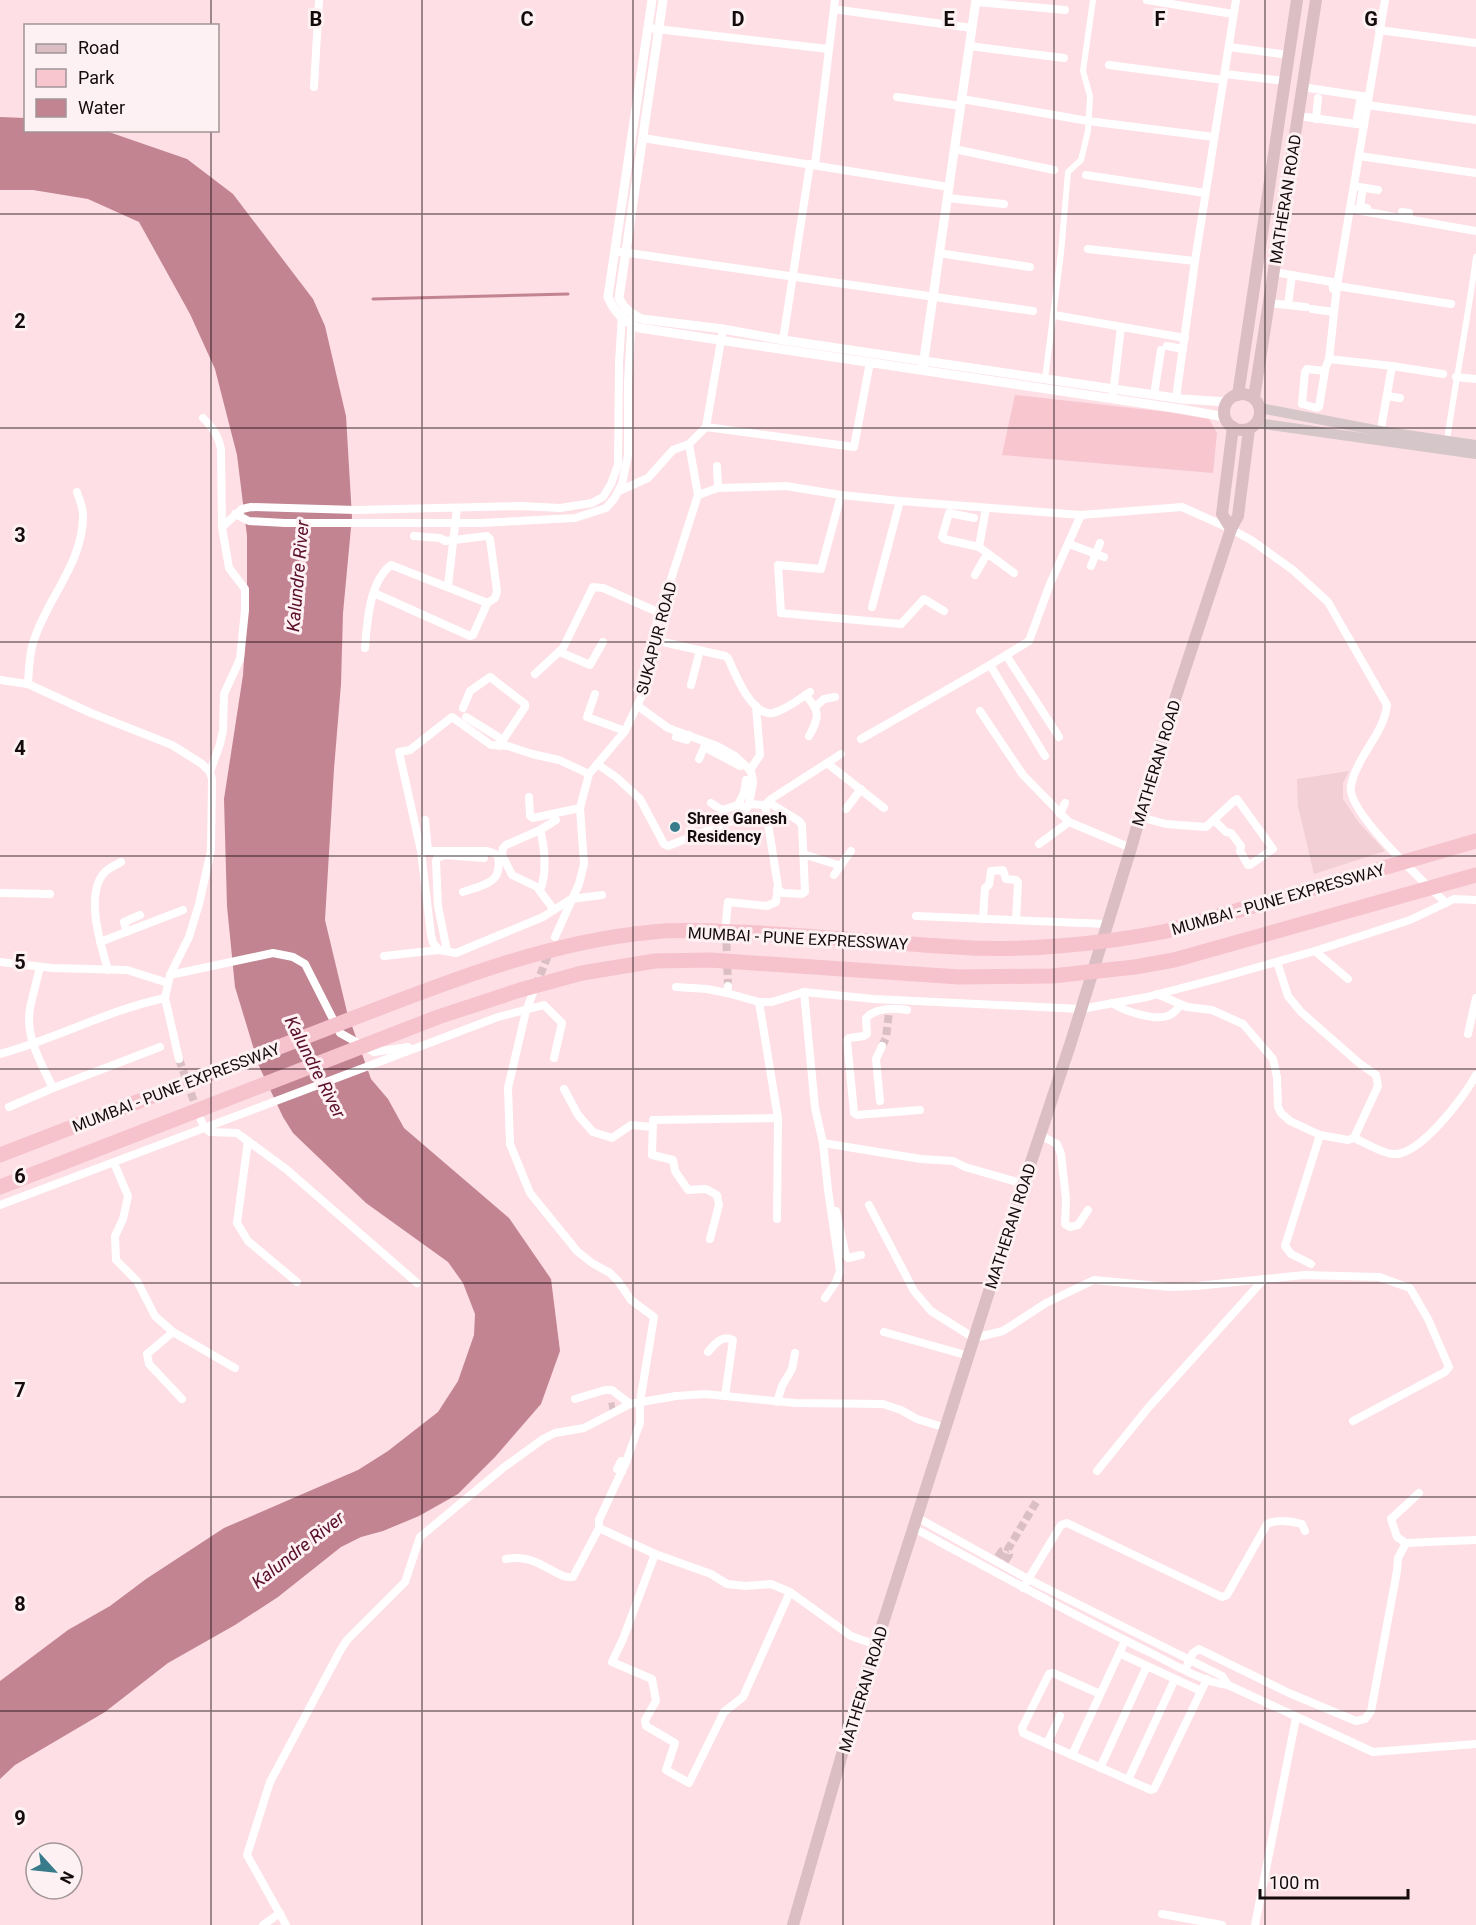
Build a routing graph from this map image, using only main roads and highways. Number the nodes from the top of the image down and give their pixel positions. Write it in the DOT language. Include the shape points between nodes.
graph roads {
  1 [pos="1297,0"];
  2 [pos="1316,0"];
  3 [pos="1233,398"];
  4 [pos="1257,403"];
  5 [pos="1229,422"];
  6 [pos="1253,426"];
  7 [pos="1379,436"];
  8 [pos="1476,445"];
  9 [pos="1476,454"];
  10 [pos="1231,529"];
  11 [pos="1476,842"];
  12 [pos="1476,875"];
  13 [pos="0,1155"];
  14 [pos="0,1187"];
  15 [pos="793,1925"];
  1 -- 3 [label="main road, MATHERAN ROAD"];
  2 -- 4 [label="main road, MATHERAN ROAD"];
  3 -- 4 [label="main road" via="1246,394"];
  3 -- 5 [label="main road" via="1225,409"];
  4 -- 6 [label="main road"];
  4 -- 7 [label="main road"];
  5 -- 6 [label="main road" via="1240,430"];
  5 -- 10 [label="main road" via="1222,514"];
  6 -- 7 [label="main road"];
  6 -- 10 [label="main road, MATHERAN ROAD" via="1238,516"];
  7 -- 8 [label="main road"];
  7 -- 9 [label="main road"];
  10 -- 15 [label="main road, MATHERAN ROAD" via="876,1645"];
  11 -- 13 [label="highway, MUMBAI - PUNE EXPRESSWAY" via="1131,938 1051,946 960,948 710,931 653,932 583,943 491,968 394,1002"];
  12 -- 14 [label="highway, MUMBAI - PUNE EXPRESSWAY" via="1174,960 1135,967 1052,976 959,977 771,963 655,961 562,978 417,1025"];
}
